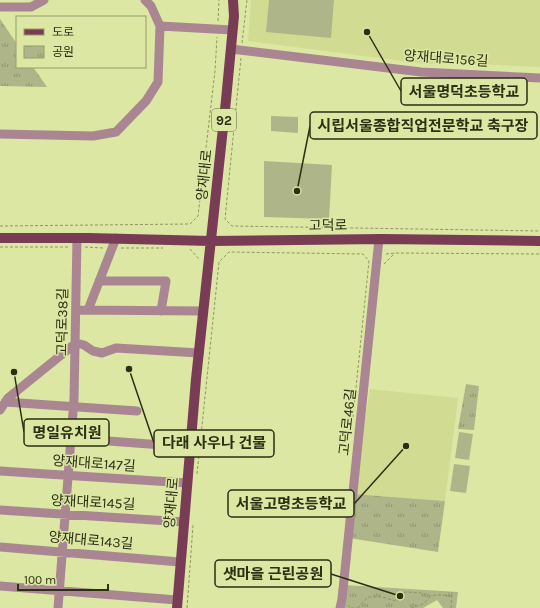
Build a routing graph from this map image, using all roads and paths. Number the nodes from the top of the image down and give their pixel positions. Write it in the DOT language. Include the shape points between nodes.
graph roads {
  1 [pos="44,0"];
  2 [pos="146,0"];
  3 [pos="219,0"];
  4 [pos="234,0"];
  5 [pos="247,0"];
  6 [pos="0,7"];
  7 [pos="160,26"];
  8 [pos="217,29"];
  9 [pos="232,30"];
  10 [pos="231,49"];
  11 [pos="242,50"];
  12 [pos="540,78"];
  13 [pos="0,134"];
  14 [pos="0,226"];
  15 [pos="540,231"];
  16 [pos="0,238"];
  17 [pos="379,239"];
  18 [pos="211,241"];
  19 [pos="77,242"];
  20 [pos="540,242"];
  21 [pos="114,243"];
  22 [pos="0,247"];
  23 [pos="168,248"];
  24 [pos="190,249"];
  25 [pos="540,254"];
  26 [pos="200,260"];
  27 [pos="384,263"];
  28 [pos="99,281"];
  29 [pos="76,310"];
  30 [pos="88,310"];
  31 [pos="161,311"];
  32 [pos="203,311"];
  33 [pos="76,343"];
  34 [pos="199,353"];
  35 [pos="2,406"];
  36 [pos="73,407"];
  37 [pos="137,411"];
  38 [pos="352,419"];
  39 [pos="40,436"];
  40 [pos="71,438"];
  41 [pos="190,447"];
  42 [pos="0,471"];
  43 [pos="68,475"];
  44 [pos="196,477"];
  45 [pos="187,483"];
  46 [pos="0,510"];
  47 [pos="66,515"];
  48 [pos="188,523"];
  49 [pos="0,548"];
  50 [pos="62,552"];
  51 [pos="180,562"];
  52 [pos="0,586"];
  53 [pos="59,590"];
  54 [pos="452,592"];
  55 [pos="432,596"];
  56 [pos="452,596"];
  57 [pos="342,599"];
  58 [pos="177,604"];
  59 [pos="58,608"];
  60 [pos="187,608"];
  61 [pos="340,608"];
  62 [pos="358,608"];
  63 [pos="411,608"];
  64 [pos="451,608"];
  1 -- 6 [label="street" via="31,7"];
  2 -- 7 [label="street"];
  3 -- 8 [label="path"];
  4 -- 9 [label="main road, 양재대로 / 92"];
  5 -- 11 [label="path"];
  7 -- 8 [label="street"];
  7 -- 13 [label="street" via="158,82 146,101 116,132 92,136"];
  8 -- 9 [label="street"];
  8 -- 14 [label="path" via="215,71 198,216 190,224"];
  9 -- 10 [label="main road, 양재대로 / 92"];
  10 -- 11 [label="street, 양재대로156길"];
  10 -- 18 [label="main road, 양재대로 / 92"];
  11 -- 12 [label="street, 양재대로156길" via="421,72"];
  11 -- 15 [label="path" via="226,219 232,226"];
  16 -- 19 [label="main road, 고덕로"];
  17 -- 18 [label="main road, 고덕로"];
  17 -- 20 [label="main road, 고덕로"];
  17 -- 57 [label="street, 고덕로46길"];
  18 -- 21 [label="main road, 고덕로"];
  18 -- 32 [label="main road, 양재대로 / 92"];
  19 -- 21 [label="main road, 고덕로"];
  19 -- 21 [label="path"];
  19 -- 22 [label="path"];
  19 -- 29 [label="street, 고덕로38길"];
  21 -- 23 [label="path"];
  21 -- 28 [label="street"];
  24 -- 26 [label="path"];
  25 -- 27 [label="path" via="395,253"];
  28 -- 30 [label="street"];
  28 -- 31 [label="street" via="166,281"];
  29 -- 30 [label="street"];
  29 -- 33 [label="street, 고덕로38길"];
  30 -- 31 [label="street"];
  31 -- 32 [label="street"];
  32 -- 34 [label="main road, 양재대로 / 92"];
  33 -- 34 [label="street" via="102,353 116,348"];
  33 -- 35 [label="street" via="8,398"];
  33 -- 36 [label="street, 고덕로38길"];
  34 -- 41 [label="main road, 양재대로 / 92"];
  35 -- 36 [label="street"];
  36 -- 37 [label="street"];
  36 -- 40 [label="street, 고덕로38길"];
  38 -- 44 [label="path" via="369,261 363,254 229,252 219,262"];
  39 -- 40 [label="street"];
  40 -- 41 [label="street"];
  40 -- 43 [label="street, 고덕로38길"];
  41 -- 45 [label="main road, 양재대로 / 92"];
  42 -- 43 [label="street, 양재대로147길"];
  43 -- 45 [label="street, 양재대로147길"];
  43 -- 47 [label="street, 고덕로38길"];
  45 -- 48 [label="main road, 양재대로 / 92"];
  46 -- 47 [label="street, 양재대로145길"];
  47 -- 48 [label="street, 양재대로145길"];
  47 -- 50 [label="street, 고덕로38길"];
  48 -- 51 [label="main road, 양재대로 / 92"];
  48 -- 60 [label="path"];
  49 -- 50 [label="street, 양재대로143길"];
  50 -- 51 [label="street, 양재대로143길"];
  50 -- 53 [label="street, 고덕로38길"];
  51 -- 58 [label="main road, 양재대로 / 92"];
  52 -- 53 [label="street"];
  53 -- 58 [label="street"];
  53 -- 59 [label="street, 고덕로38길"];
  54 -- 56 [label="path"];
  55 -- 56 [label="path"];
  55 -- 62 [label="path" via="405,592 399,600 368,597"];
  55 -- 63 [label="path" via="423,604"];
  56 -- 64 [label="path"];
  57 -- 61 [label="street, 고덕로46길"];
  57 -- 62 [label="path" via="350,608"];
}
